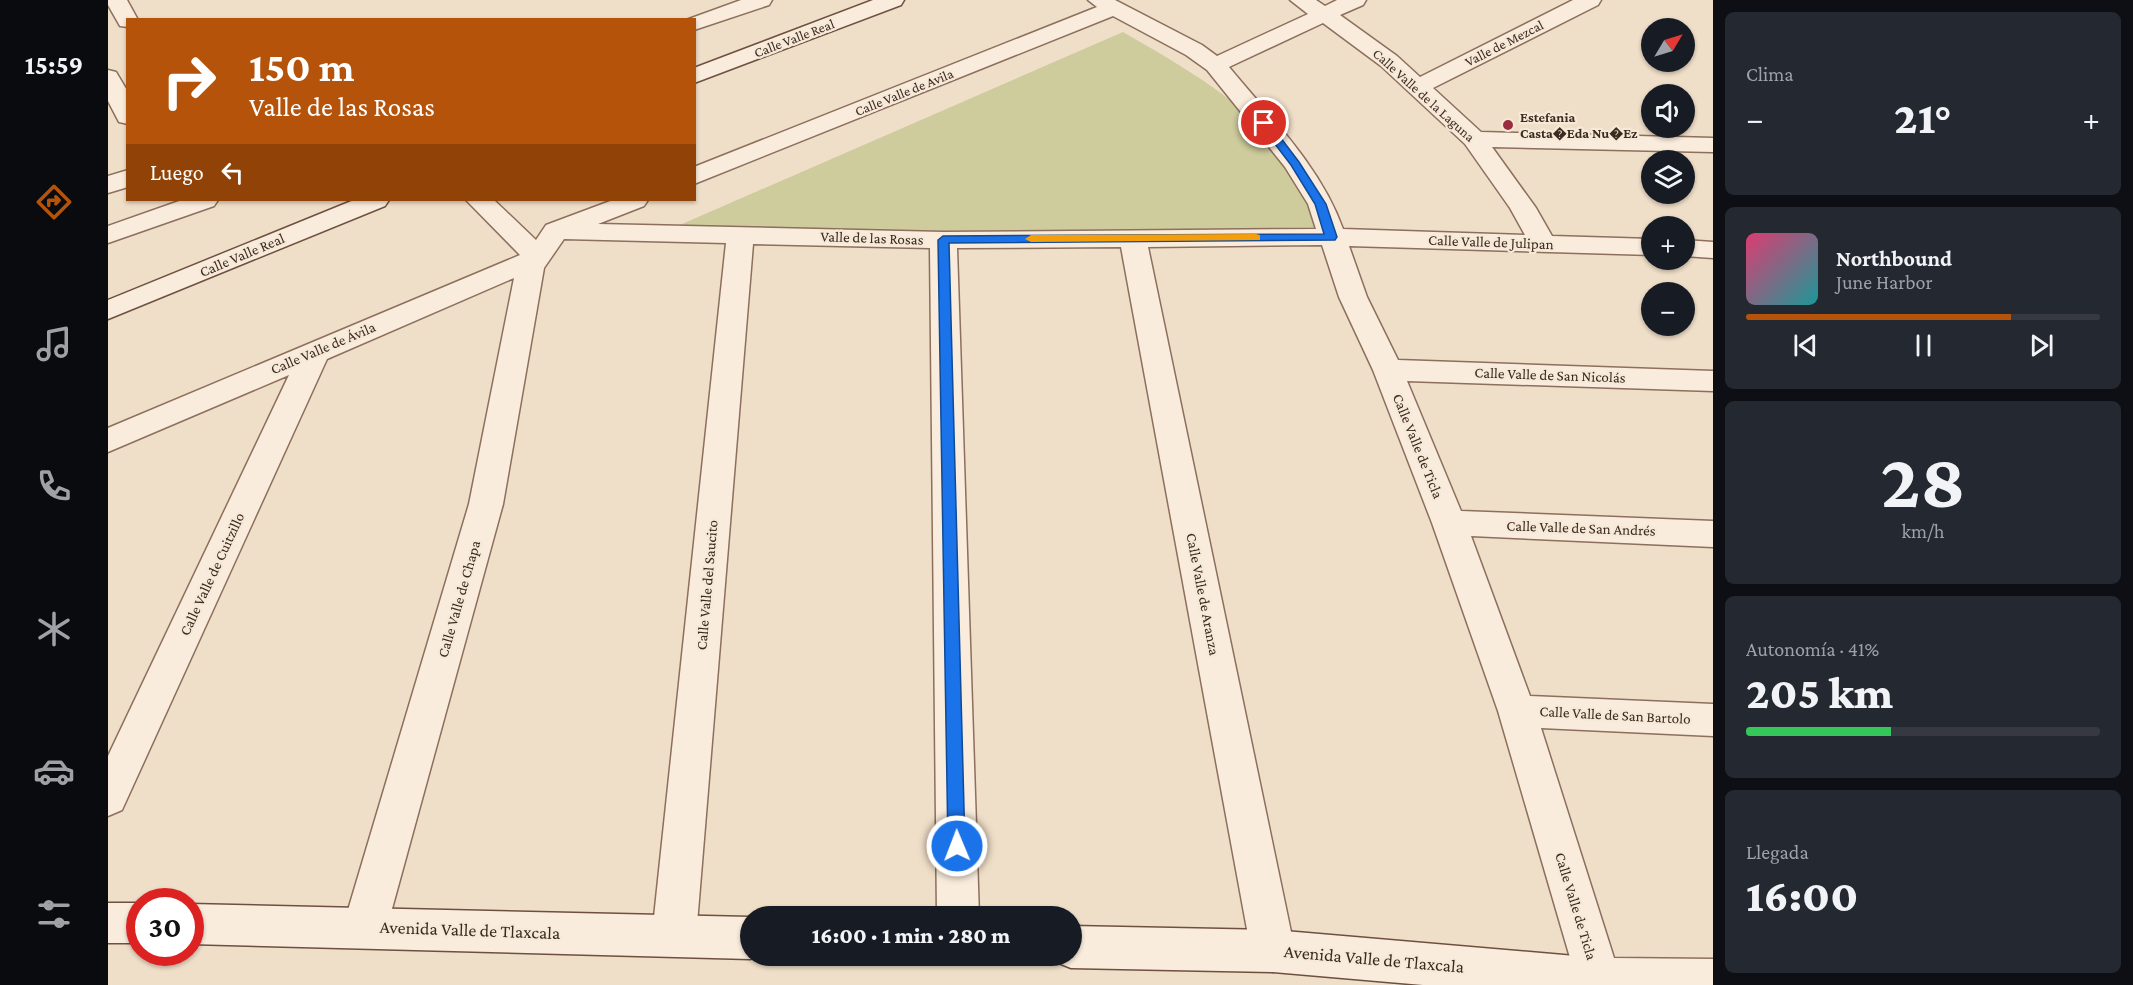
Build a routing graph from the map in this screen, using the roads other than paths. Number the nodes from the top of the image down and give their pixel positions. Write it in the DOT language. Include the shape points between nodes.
graph roads {
  1 [pos="116,0"];
  2 [pos="761,0"];
  3 [pos="893,0"];
  4 [pos="1301,0"];
  5 [pos="1355,0"];
  6 [pos="1590,0"];
  7 [pos="1107,4"];
  8 [pos="1324,14"];
  9 [pos="126,18"];
  10 [pos="696,23"];
  11 [pos="1215,65"];
  12 [pos="696,75"];
  13 [pos="108,77"];
  14 [pos="1418,87"];
  15 [pos="126,113"];
  16 [pos="1474,140"];
  17 [pos="1713,145"];
  18 [pos="696,175"];
  19 [pos="126,179"];
  20 [pos="108,185"];
  21 [pos="202,201"];
  22 [pos="374,201"];
  23 [pos="480,201"];
  24 [pos="632,201"];
  25 [pos="556,231"];
  26 [pos="740,234"];
  27 [pos="108,235"];
  28 [pos="1133,237"];
  29 [pos="1331,237"];
  30 [pos="943,240"];
  31 [pos="1543,243"];
  32 [pos="1641,247"];
  33 [pos="1695,248"];
  34 [pos="1713,249"];
  35 [pos="534,262"];
  36 [pos="108,310"];
  37 [pos="316,350"];
  38 [pos="1388,370"];
  39 [pos="1713,381"];
  40 [pos="108,441"];
  41 [pos="1449,523"];
  42 [pos="1713,534"];
  43 [pos="1517,711"];
  44 [pos="1713,720"];
  45 [pos="108,798"];
  46 [pos="958,906"];
  47 [pos="108,923"];
  48 [pos="126,924"];
  49 [pos="204,924"];
  50 [pos="365,927"];
  51 [pos="674,936"];
  52 [pos="740,938"];
  53 [pos="1082,947"];
  54 [pos="1273,951"];
  55 [pos="1713,980"];
  56 [pos="1599,982"];
  1 -- 9 [label="street"];
  2 -- 10 [label="street"];
  3 -- 12 [label="street, Calle Valle Real"];
  4 -- 8 [label="street, Calle Valle de la Laguna"];
  5 -- 8 [label="street"];
  6 -- 14 [label="street, Valle de Mezcal"];
  7 -- 11 [label="street, Calle Valle de Ticla"];
  7 -- 18 [label="street, Calle Valle de Avila"];
  8 -- 11 [label="street"];
  8 -- 14 [label="street, Calle Valle de la Laguna"];
  11 -- 29 [label="street, Calle Valle de Ticla" via="1296,164 1321,204"];
  13 -- 15 [label="street"];
  14 -- 16 [label="street, Calle Valle de la Laguna"];
  16 -- 17 [label="street"];
  16 -- 31 [label="street, Calle Valle de la Laguna"];
  19 -- 20 [label="street"];
  21 -- 27 [label="street"];
  22 -- 36 [label="street, Calle Valle Real"];
  23 -- 35 [label="street"];
  24 -- 25 [label="street"];
  25 -- 26 [label="street, Valle de las Rosas"];
  25 -- 35 [label="street"];
  26 -- 30 [label="street, Valle de las Rosas"];
  26 -- 51 [label="street, Calle Valle del Saucito"];
  28 -- 29 [label="street, Valle de las Rosas"];
  28 -- 30 [label="street, Valle de las Rosas"];
  28 -- 54 [label="street, Calle Valle de Aranza"];
  29 -- 31 [label="street, Calle Valle de Julipan"];
  29 -- 38 [label="street, Calle Valle de Ticla" via="1353,297"];
  30 -- 46 [label="street"];
  31 -- 32 [label="street, Calle Valle de Julipan"];
  33 -- 34 [label="street"];
  35 -- 37 [label="street, Calle Valle de Ávila"];
  35 -- 50 [label="street, Calle Valle de Chapa" via="486,504"];
  37 -- 40 [label="street, Calle Valle de Ávila"];
  37 -- 45 [label="street, Calle Valle de Cuitzillo"];
  38 -- 39 [label="street, Calle Valle de San Nicolás"];
  38 -- 41 [label="street, Calle Valle de Ticla"];
  41 -- 42 [label="street, Calle Valle de San Andrés"];
  41 -- 43 [label="street, Calle Valle de Ticla"];
  43 -- 44 [label="street, Calle Valle de San Bartolo"];
  43 -- 56 [label="street, Calle Valle de Ticla"];
  47 -- 48 [label="street"];
  49 -- 50 [label="street, Avenida Valle de Tlaxcala"];
  50 -- 51 [label="street, Avenida Valle de Tlaxcala"];
  51 -- 52 [label="street, Avenida Valle de Tlaxcala"];
  53 -- 54 [label="street, Avenida Valle de Tlaxcala"];
  54 -- 56 [label="street, Avenida Valle de Tlaxcala"];
  55 -- 56 [label="street, Avenida Valle de Tlaxcala"];
}
